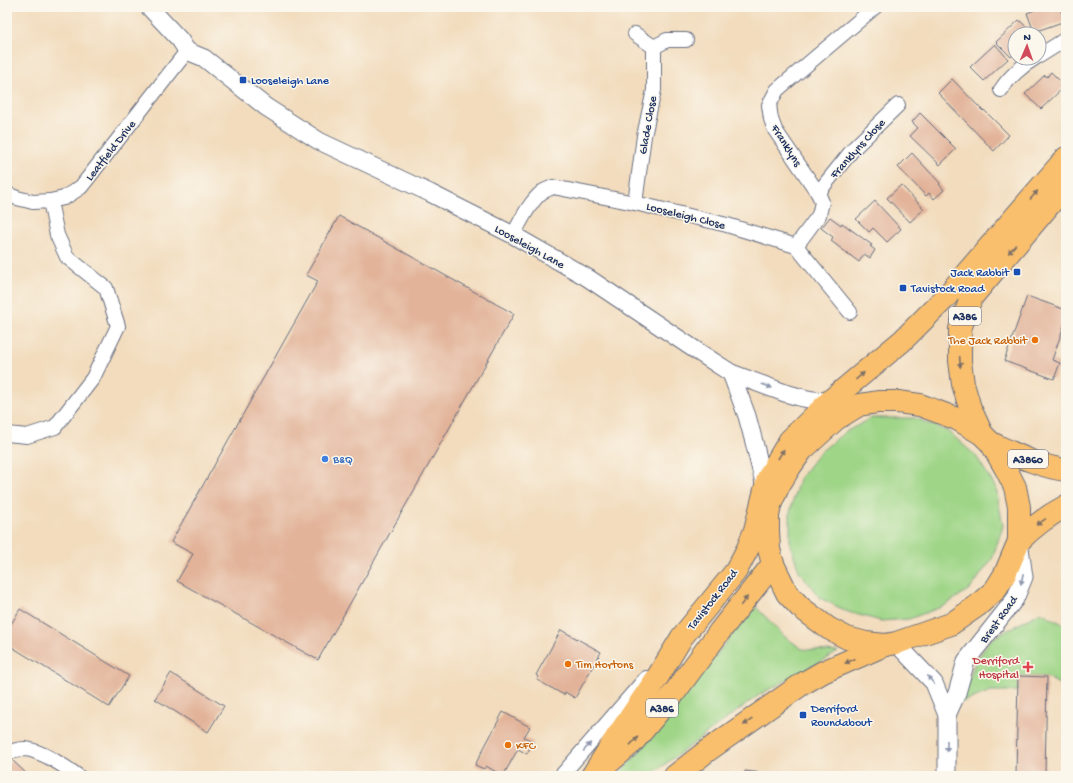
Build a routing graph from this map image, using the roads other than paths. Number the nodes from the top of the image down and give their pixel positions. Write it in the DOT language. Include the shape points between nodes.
graph roads {
  1 [pos="150,7"];
  2 [pos="875,7"];
  3 [pos="635,34"];
  4 [pos="1066,39"];
  5 [pos="686,40"];
  6 [pos="654,47"];
  7 [pos="187,51"];
  8 [pos="1047,51"];
  9 [pos="1025,66"];
  10 [pos="1001,90"];
  11 [pos="898,105"];
  12 [pos="1066,158"];
  13 [pos="1066,185"];
  14 [pos="818,193"];
  15 [pos="7,194"];
  16 [pos="50,200"];
  17 [pos="635,203"];
  18 [pos="513,235"];
  19 [pos="796,246"];
  20 [pos="850,312"];
  21 [pos="731,373"];
  22 [pos="830,401"];
  23 [pos="859,405"];
  24 [pos="7,434"];
  25 [pos="986,439"];
  26 [pos="1066,470"];
  27 [pos="768,497"];
  28 [pos="1066,506"];
  29 [pos="1019,541"];
  30 [pos="773,564"];
  31 [pos="682,637"];
  32 [pos="891,644"];
  33 [pos="947,715"];
  34 [pos="7,754"];
  35 [pos="78,776"];
  36 [pos="561,776"];
  37 [pos="593,776"];
  38 [pos="675,776"];
  39 [pos="946,776"];
  1 -- 7 [label="street"];
  2 -- 14 [label="street, Franklyns" via="777,90 769,105 775,130"];
  3 -- 6 [label="street"];
  4 -- 8 [label="street"];
  5 -- 6 [label="street" via="667,40"];
  6 -- 17 [label="street, Glade Close" via="654,90 644,136"];
  7 -- 16 [label="street, Leatfield Drive" via="81,187 64,198"];
  7 -- 18 [label="street, Looseleigh Lane" via="204,58 266,107 319,141"];
  9 -- 10 [label="street" via="1005,83"];
  11 -- 14 [label="street, Franklyns Close" via="854,148"];
  22 -- 12 [label="main road, Tavistock Road / A386, one-way" via="902,341 945,298"];
  13 -- 25 [label="main road, A386, one-way" via="971,298 960,329 963,384 970,408"];
  14 -- 19 [label="street, Franklyns" via="822,202 819,214"];
  15 -- 16 [label="street, Leatfield Drive" via="33,202"];
  16 -- 24 [label="street" via="57,235 68,257 106,288 118,326 93,378 55,427 27,436"];
  17 -- 18 [label="street, Looseleigh Close" via="553,187 536,197"];
  17 -- 19 [label="street, Looseleigh Close"];
  18 -- 21 [label="street, Looseleigh Lane" via="588,278"];
  19 -- 20 [label="street"];
  21 -- 22 [label="street, Looseleigh Lane, one-way" via="785,393"];
  21 -- 27 [label="street" via="747,416"];
  22 -- 23 [label="street, Looseleigh Lane"];
  27 -- 22 [label="main road, Tavistock Road / A386, one-way" via="768,478 790,440"];
  23 -- 25 [label="main road" via="878,402 920,405 957,419"];
  23 -- 27 [label="main road" via="836,419 802,450"];
  25 -- 26 [label="main road, A3860" via="1032,461"];
  25 -- 29 [label="main road" via="1015,487 1019,507"];
  27 -- 30 [label="main road" via="769,549"];
  27 -- 31 [label="main road, Tavistock Road / A386" via="736,571"];
  28 -- 29 [label="main road, one-way"];
  29 -- 32 [label="main road" via="995,590 977,606 950,624"];
  29 -- 33 [label="street, Brest Road, one-way" via="1024,577 1015,599 966,661 957,693"];
  30 -- 32 [label="main road" via="787,593 800,607 828,628 847,638 866,643"];
  37 -- 30 [label="main road, Tavistock Road / A386, one-way" via="633,742 675,692"];
  36 -- 31 [label="street, one-way"];
  31 -- 37 [label="main road, Tavistock Road / A386"];
  33 -- 32 [label="street, Brest Road, one-way" via="934,683"];
  32 -- 38 [label="main road, one-way" via="823,672 802,684"];
  33 -- 39 [label="street, Brest Road, one-way"];
  34 -- 35 [label="street" via="26,749 39,753"];
}
